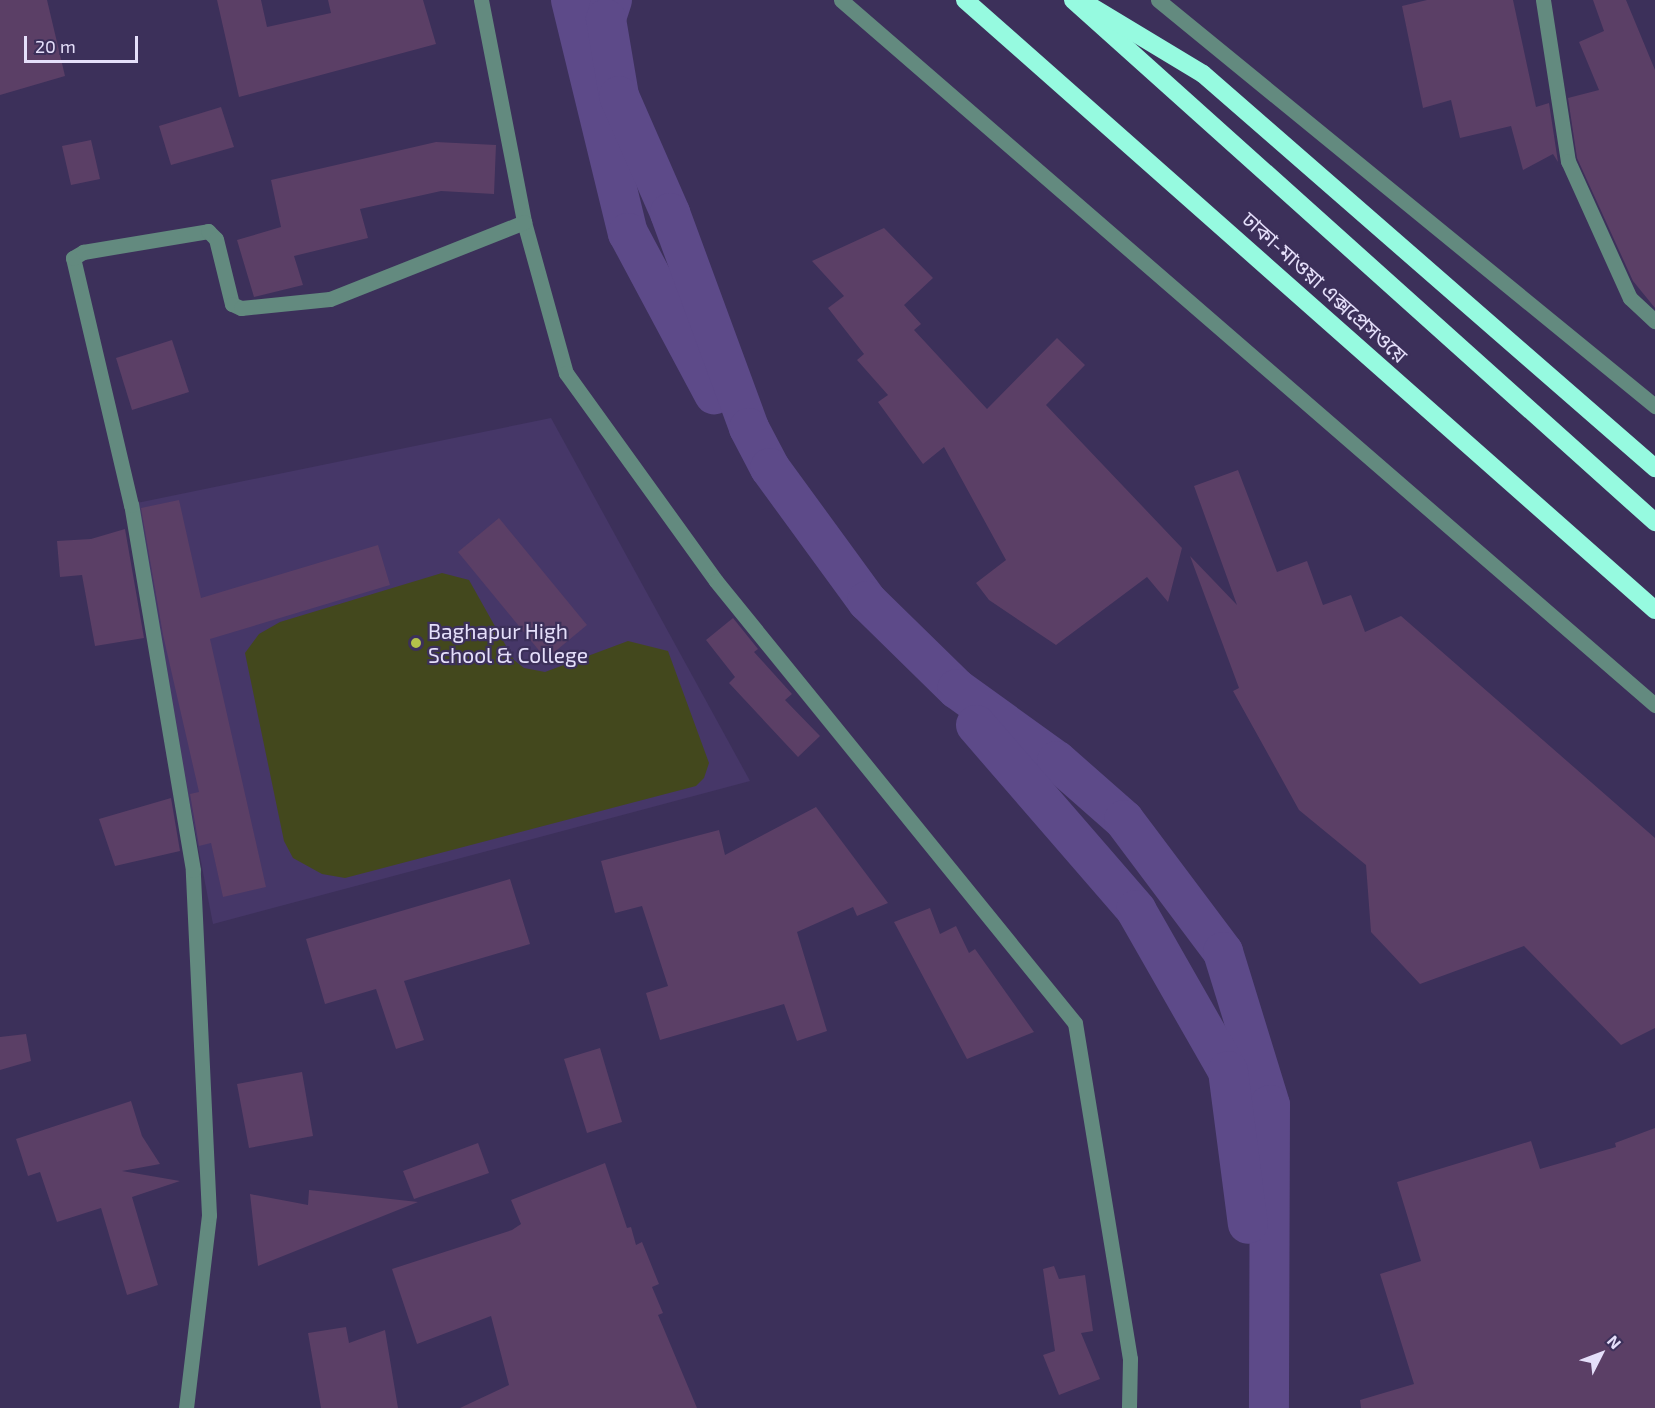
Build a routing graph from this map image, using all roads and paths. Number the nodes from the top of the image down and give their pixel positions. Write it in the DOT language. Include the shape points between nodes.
graph roads {
  1 [pos="481,0"];
  2 [pos="841,0"];
  3 [pos="965,0"];
  4 [pos="1073,0"];
  5 [pos="1080,0"];
  6 [pos="1158,0"];
  7 [pos="1543,0"];
  8 [pos="524,222"];
  9 [pos="1655,321"];
  10 [pos="1655,406"];
  11 [pos="1655,468"];
  12 [pos="1655,522"];
  13 [pos="1655,610"];
  14 [pos="1655,705"];
  15 [pos="186,1408"];
  16 [pos="1130,1408"];
  1 -- 8 [label="street"];
  2 -- 14 [label="street"];
  3 -- 13 [label="highway, ঢাকা-মাওয়া এক্সপ্রেসওয়ে"];
  4 -- 12 [label="highway"];
  5 -- 11 [label="highway" via="1203,74"];
  6 -- 10 [label="street"];
  7 -- 9 [label="street" via="1568,161 1630,298"];
  8 -- 15 [label="street" via="330,299 241,308 232,304 216,239 208,231 83,252 74,258 131,505 193,870 209,1215"];
  8 -- 16 [label="street" via="566,373 716,581 1075,1023 1130,1359"];
}
